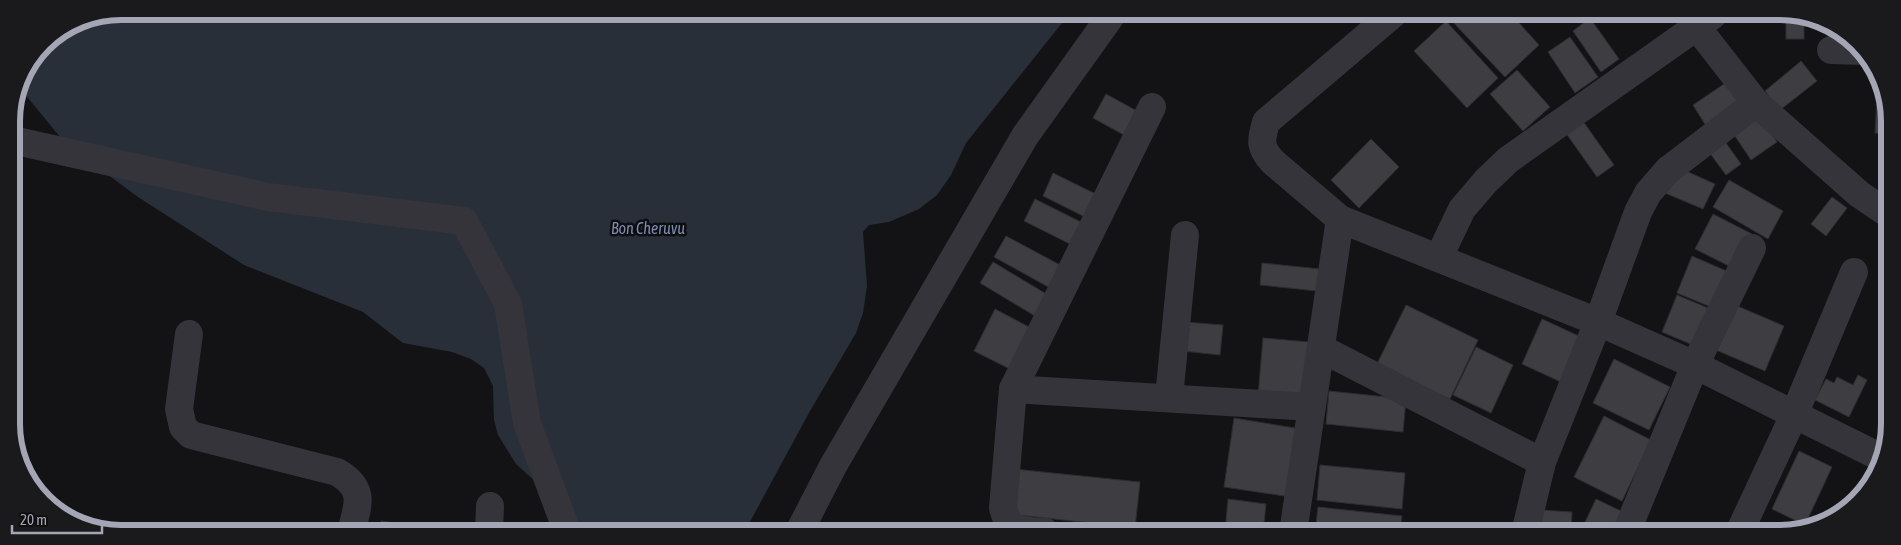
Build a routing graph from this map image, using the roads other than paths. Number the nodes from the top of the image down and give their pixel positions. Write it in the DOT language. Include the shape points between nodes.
graph roads {
  1 [pos="1108,20"];
  2 [pos="1386,20"];
  3 [pos="1705,20"];
  4 [pos="1831,50"];
  5 [pos="1852,50"];
  6 [pos="1756,102"];
  7 [pos="1152,107"];
  8 [pos="20,142"];
  9 [pos="1881,209"];
  10 [pos="1340,219"];
  11 [pos="1185,235"];
  12 [pos="1752,248"];
  13 [pos="1439,257"];
  14 [pos="1854,272"];
  15 [pos="1598,322"];
  16 [pos="189,334"];
  17 [pos="1322,349"];
  18 [pos="1695,365"];
  19 [pos="1013,389"];
  20 [pos="1170,397"];
  21 [pos="1311,407"];
  22 [pos="1794,416"];
  23 [pos="1876,455"];
  24 [pos="1542,462"];
  25 [pos="353,525"];
  26 [pos="565,525"];
  27 [pos="803,525"];
  28 [pos="1010,525"];
  29 [pos="1294,525"];
  30 [pos="1527,525"];
  31 [pos="1629,525"];
  32 [pos="1743,525"];
  1 -- 27 [label="street" via="1025,136"];
  2 -- 10 [label="street" via="1266,122 1262,139 1263,152"];
  3 -- 6 [label="street"];
  3 -- 13 [label="street" via="1508,160 1462,209"];
  4 -- 5 [label="street"];
  6 -- 9 [label="street" via="1859,194"];
  6 -- 15 [label="street" via="1668,170 1648,193"];
  7 -- 19 [label="street"];
  8 -- 26 [label="street" via="268,197 464,221 508,304 527,423"];
  10 -- 13 [label="street"];
  10 -- 17 [label="street"];
  11 -- 20 [label="street"];
  12 -- 18 [label="street"];
  13 -- 15 [label="street"];
  14 -- 22 [label="street"];
  15 -- 18 [label="street"];
  15 -- 24 [label="street"];
  16 -- 25 [label="street" via="179,408 183,428 191,435 338,472 357,490 359,503"];
  17 -- 21 [label="street"];
  17 -- 24 [label="street"];
  18 -- 22 [label="street"];
  18 -- 31 [label="street"];
  19 -- 20 [label="street"];
  19 -- 28 [label="street" via="1002,508"];
  20 -- 21 [label="street"];
  21 -- 29 [label="street"];
  22 -- 23 [label="street"];
  22 -- 32 [label="street"];
  24 -- 30 [label="street"];
}
